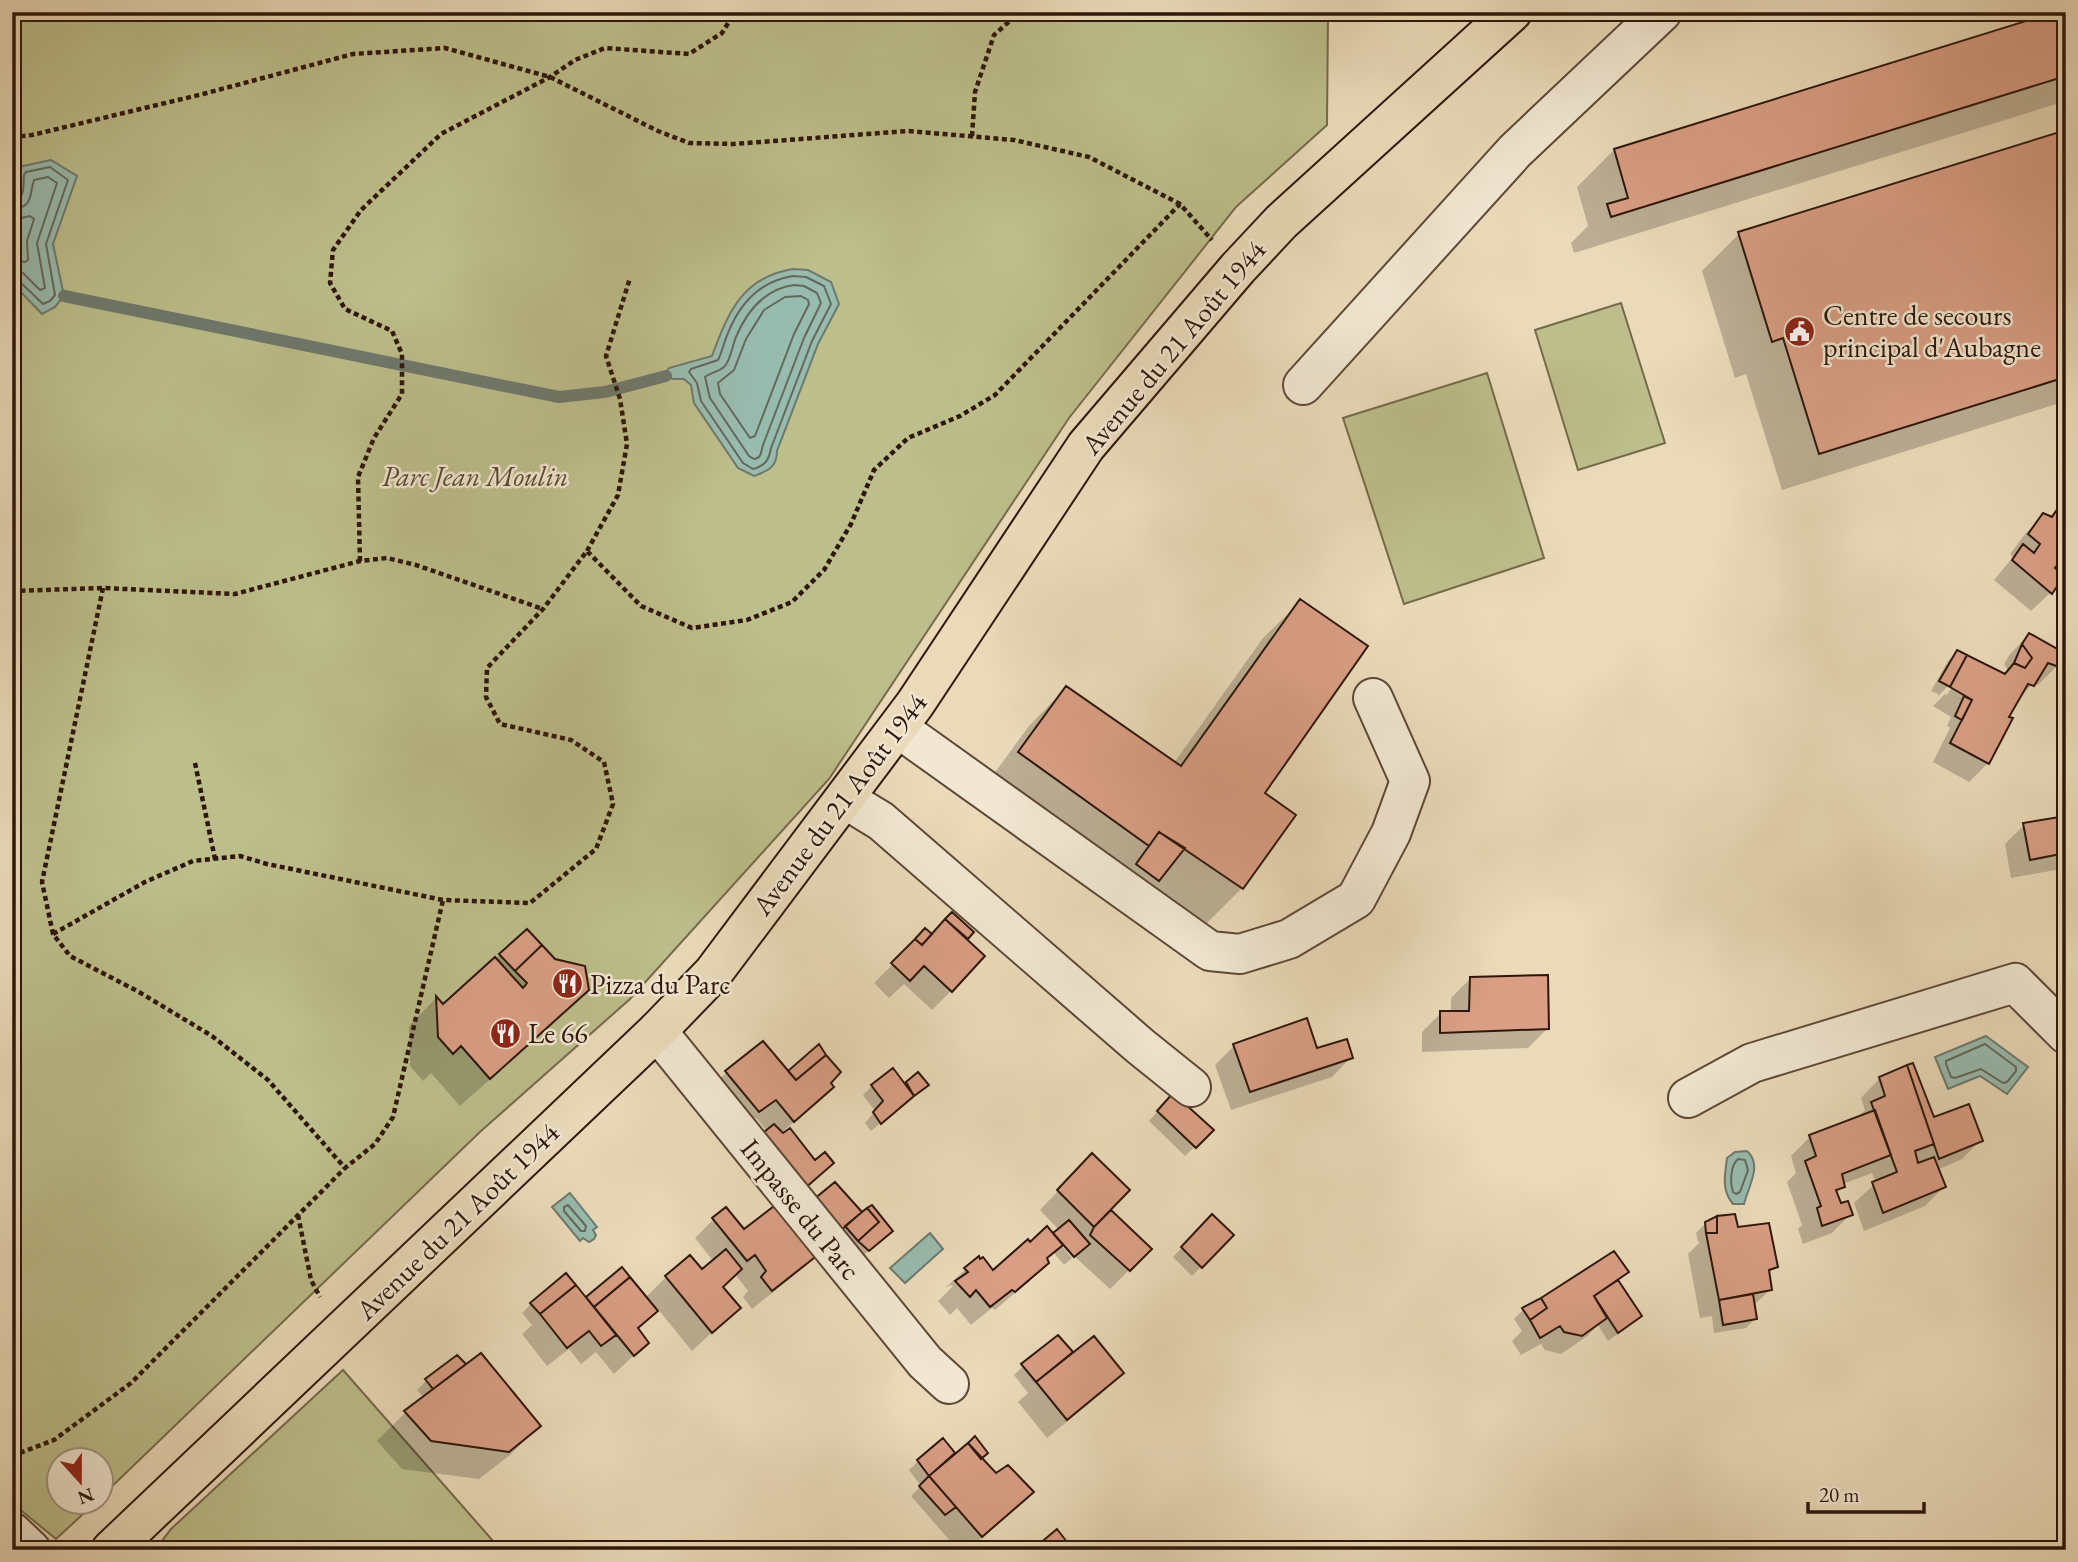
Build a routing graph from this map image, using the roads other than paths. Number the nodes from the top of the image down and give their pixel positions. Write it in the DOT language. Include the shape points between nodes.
graph roads {
  1 [pos="1512,12"];
  2 [pos="1662,12"];
  3 [pos="1303,385"];
  4 [pos="1373,698"];
  5 [pos="898,727"];
  6 [pos="845,799"];
  7 [pos="657,1031"];
  8 [pos="2066,1034"];
  9 [pos="1191,1087"];
  10 [pos="1688,1098"];
  11 [pos="949,1384"];
  12 [pos="12,1532"];
  13 [pos="31,1550"];
  14 [pos="111,1550"];
  1 -- 5 [label="main road, Avenue du 21 Août 1944" via="1281,222 1238,268 1086,446"];
  2 -- 3 [label="lane" via="1515,151"];
  4 -- 5 [label="lane" via="1410,780 1391,833 1356,899 1289,939 1240,954 1210,951"];
  5 -- 6 [label="main road, Avenue du 21 Août 1944"];
  6 -- 7 [label="main road, Avenue du 21 Août 1944" via="713,973"];
  6 -- 9 [label="lane" via="881,821"];
  7 -- 11 [label="lane, Impasse du Parc" via="925,1362"];
  7 -- 14 [label="main road, Avenue du 21 Août 1944"];
  8 -- 10 [label="lane" via="2015,982 1752,1063"];
  12 -- 13 [label="lane"];
}
